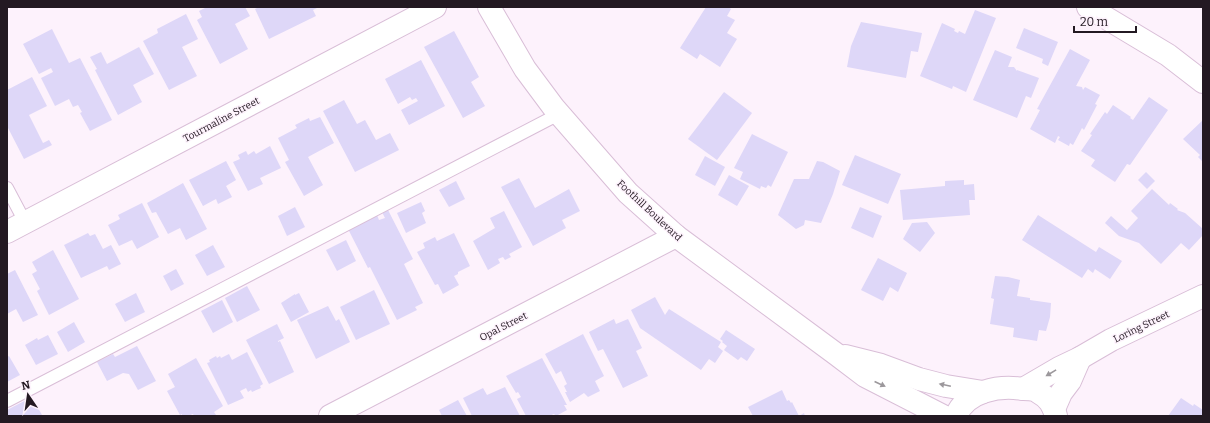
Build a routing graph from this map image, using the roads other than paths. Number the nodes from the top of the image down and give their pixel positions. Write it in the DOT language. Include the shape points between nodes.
graph roads {
  1 [pos="435,7"];
  2 [pos="489,7"];
  3 [pos="1088,7"];
  4 [pos="1203,82"];
  5 [pos="559,114"];
  6 [pos="7,188"];
  7 [pos="16,227"];
  8 [pos="676,236"];
  9 [pos="1203,296"];
  10 [pos="836,354"];
  11 [pos="1080,358"];
  12 [pos="1023,388"];
  13 [pos="983,392"];
  14 [pos="7,401"];
  15 [pos="1055,412"];
  16 [pos="330,416"];
  17 [pos="943,416"];
  18 [pos="956,416"];
  1 -- 7 [label="street, Tourmaline Street"];
  2 -- 5 [label="street, Foothill Boulevard" via="525,69"];
  3 -- 4 [label="street" via="1168,55"];
  5 -- 8 [label="street, Foothill Boulevard" via="628,193"];
  5 -- 14 [label="lane"];
  6 -- 7 [label="lane"];
  8 -- 10 [label="street, Foothill Boulevard"];
  8 -- 16 [label="street, Opal Street"];
  9 -- 11 [label="street, Loring Street" via="1111,340"];
  13 -- 10 [label="street, Foothill Boulevard, one-way" via="946,386"];
  10 -- 17 [label="street, Foothill Boulevard, one-way" via="865,376"];
  11 -- 12 [label="street, Loring Street, one-way"];
  11 -- 15 [label="street" via="1070,381 1060,393"];
  12 -- 13 [label="street" via="988,389"];
  12 -- 15 [label="street" via="1037,391 1052,404"];
  13 -- 18 [label="street" via="968,399"];
}
